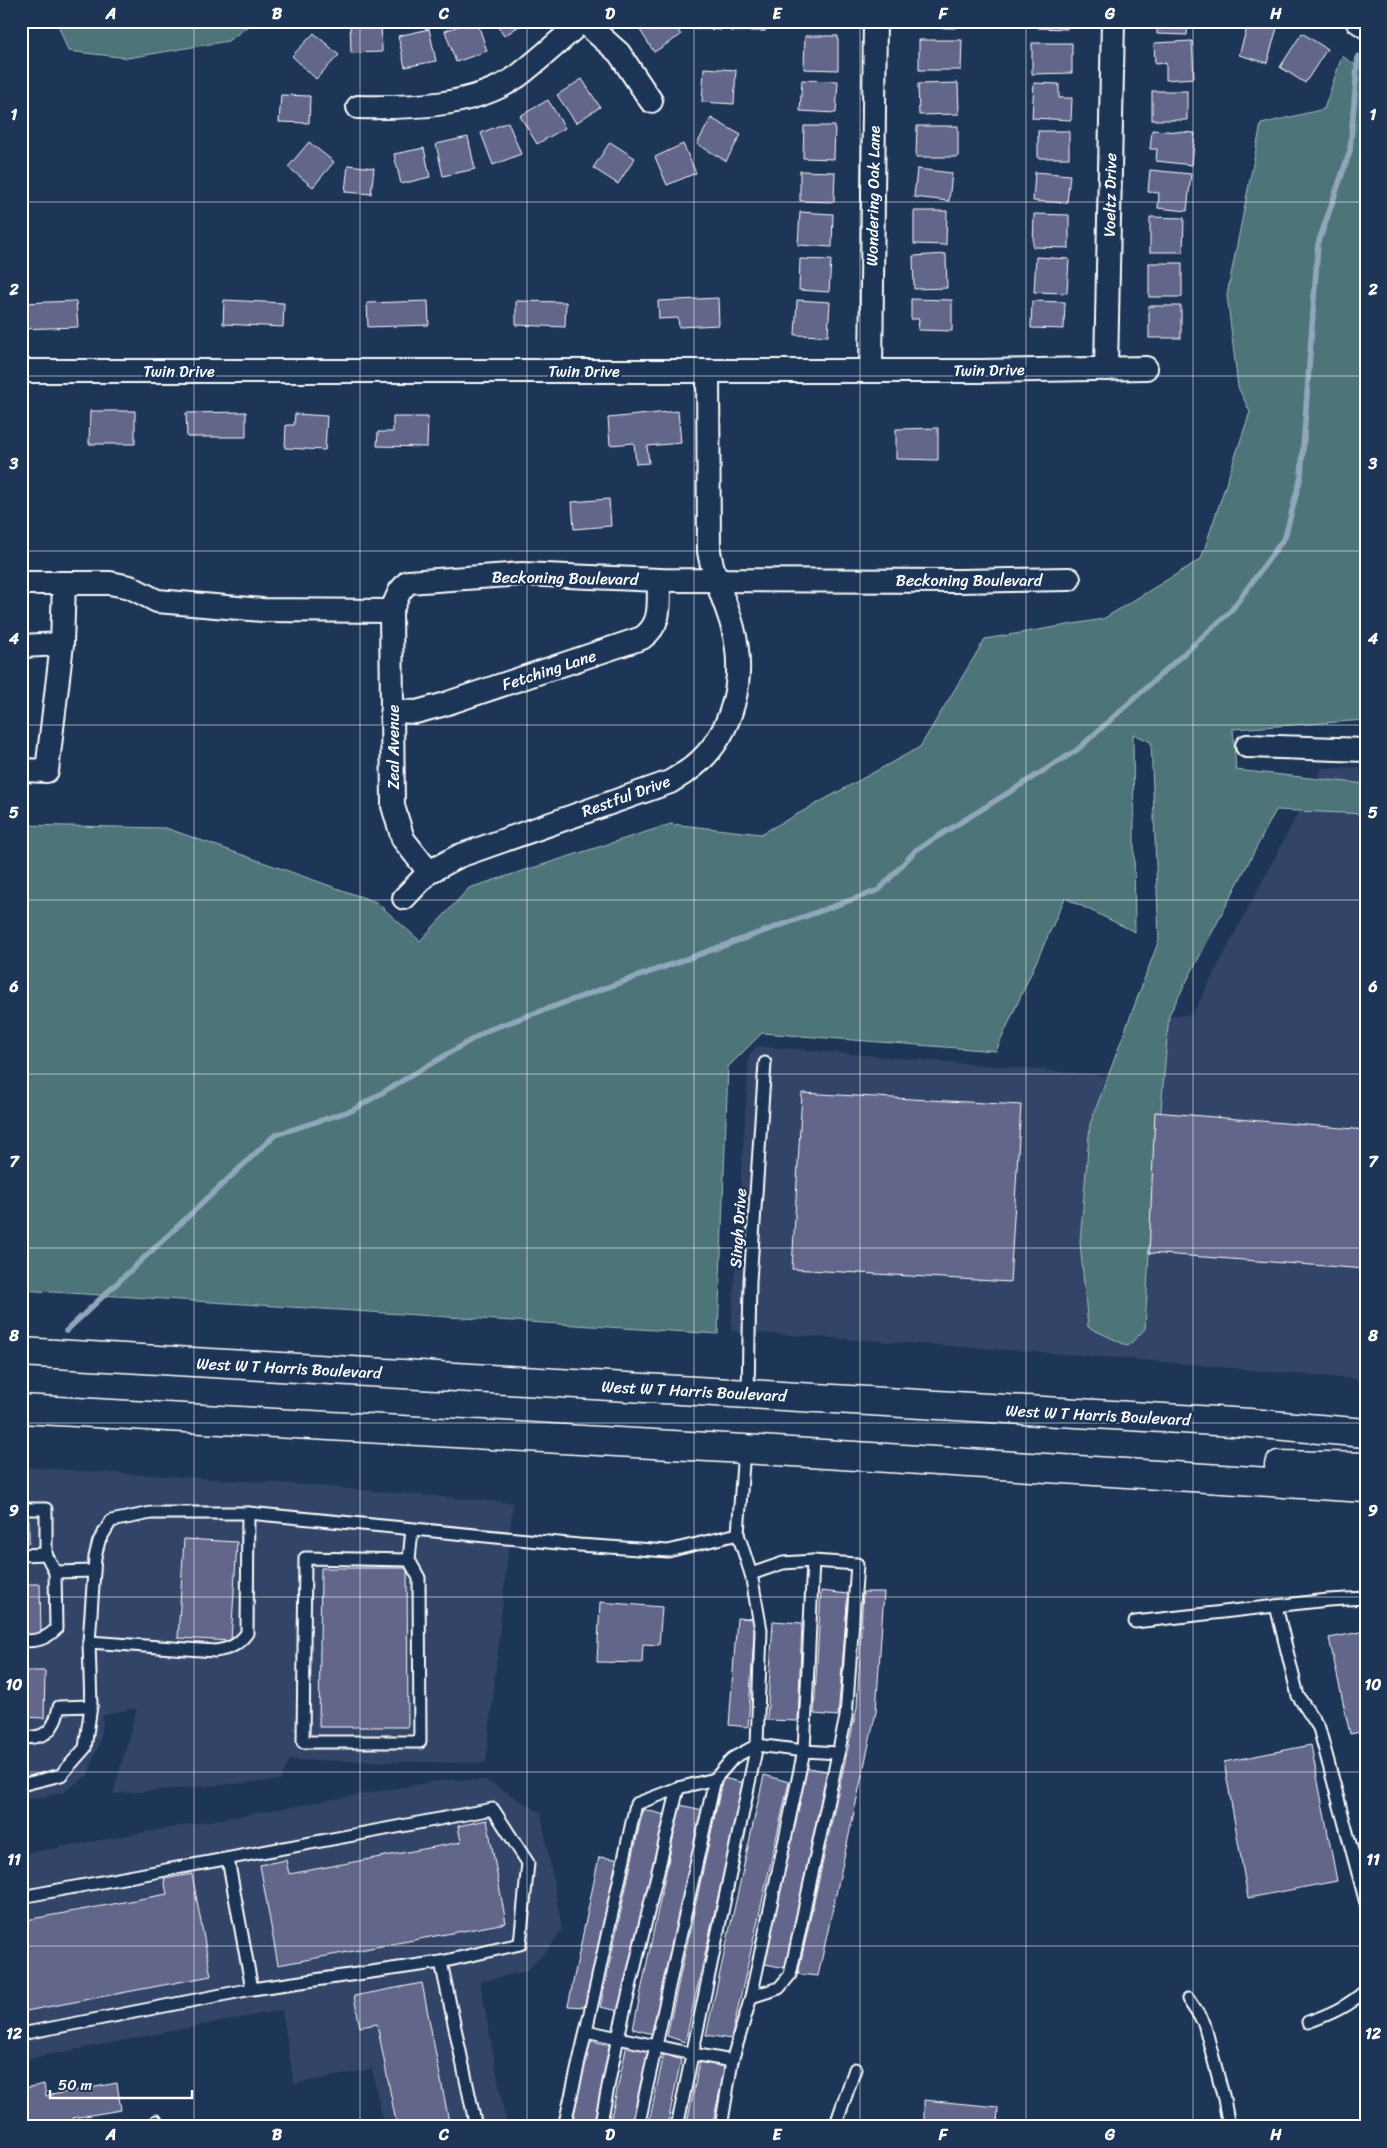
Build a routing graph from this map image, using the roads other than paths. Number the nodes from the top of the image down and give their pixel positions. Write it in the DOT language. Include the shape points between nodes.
graph roads {
  1 [pos="583,21"];
  2 [pos="875,21"];
  3 [pos="1113,21"];
  4 [pos="1357,21"];
  5 [pos="1366,27"];
  6 [pos="652,102"];
  7 [pos="358,107"];
  8 [pos="1106,368"];
  9 [pos="1146,368"];
  10 [pos="21,371"];
  11 [pos="708,371"];
  12 [pos="871,371"];
  13 [pos="716,579"];
  14 [pos="1069,579"];
  15 [pos="659,580"];
  16 [pos="21,583"];
  17 [pos="64,583"];
  18 [pos="391,612"];
  19 [pos="62,644"];
  20 [pos="21,646"];
  21 [pos="393,711"];
  22 [pos="1246,746"];
  23 [pos="1366,750"];
  24 [pos="21,770"];
  25 [pos="429,872"];
  26 [pos="404,898"];
  27 [pos="765,1063"];
  28 [pos="21,1352"];
  29 [pos="748,1395"];
  30 [pos="21,1409"];
  31 [pos="1366,1433"];
  32 [pos="744,1449"];
  33 [pos="1366,1467"];
  34 [pos="1133,1473"];
  35 [pos="1366,1488"];
  36 [pos="21,1508"];
  37 [pos="248,1513"];
  38 [pos="412,1529"];
  39 [pos="738,1534"];
  40 [pos="46,1554"];
  41 [pos="21,1555"];
  42 [pos="409,1560"];
  43 [pos="813,1561"];
  44 [pos="94,1571"];
  45 [pos="55,1572"];
  46 [pos="751,1574"];
  47 [pos="1366,1598"];
  48 [pos="1276,1606"];
  49 [pos="1135,1622"];
  50 [pos="21,1641"];
  51 [pos="89,1642"];
  52 [pos="91,1706"];
  53 [pos="21,1738"];
  54 [pos="757,1745"];
  55 [pos="804,1751"];
  56 [pos="838,1753"];
  57 [pos="715,1779"];
  58 [pos="21,1785"];
  59 [pos="678,1788"];
  60 [pos="228,1859"];
  61 [pos="21,1897"];
  62 [pos="1366,1903"];
  63 [pos="441,1962"];
  64 [pos="252,1989"];
  65 [pos="1366,1990"];
  66 [pos="751,1997"];
  67 [pos="1188,1999"];
  68 [pos="1308,2022"];
  69 [pos="586,2031"];
  70 [pos="21,2034"];
  71 [pos="618,2037"];
  72 [pos="655,2046"];
  73 [pos="692,2054"];
  74 [pos="732,2061"];
  75 [pos="855,2069"];
  76 [pos="476,2127"];
  77 [pos="564,2127"];
  78 [pos="600,2127"];
  79 [pos="638,2127"];
  80 [pos="678,2127"];
  81 [pos="721,2127"];
  82 [pos="834,2127"];
  83 [pos="1229,2127"];
  1 -- 6 [label="street" via="619,53"];
  1 -- 7 [label="street" via="516,77 483,92 452,101 404,108"];
  2 -- 12 [label="street, Wondering Oak Lane"];
  3 -- 8 [label="street, Voeltz Drive"];
  4 -- 5 [label="street"];
  8 -- 9 [label="street, Twin Drive"];
  8 -- 12 [label="street, Twin Drive"];
  10 -- 11 [label="street, Twin Drive"];
  11 -- 12 [label="street, Twin Drive"];
  11 -- 13 [label="street, Restful Drive" via="709,551"];
  13 -- 14 [label="street, Beckoning Boulevard"];
  13 -- 15 [label="street, Beckoning Boulevard"];
  13 -- 25 [label="street, Restful Drive" via="733,626 739,670 730,716 722,734 707,753 692,768 670,782 459,856"];
  15 -- 18 [label="street, Beckoning Boulevard" via="522,574 421,580 408,582 400,591"];
  15 -- 21 [label="street, Fetching Lane" via="658,618 653,630 642,638 442,706 416,712"];
  16 -- 17 [label="street"];
  17 -- 18 [label="street" via="110,583 130,587 157,601 262,610"];
  17 -- 19 [label="street"];
  18 -- 21 [label="street, Zeal Avenue"];
  19 -- 20 [label="street"];
  19 -- 24 [label="street" via="47,771"];
  21 -- 25 [label="street, Zeal Avenue" via="393,806 403,839"];
  22 -- 23 [label="street"];
  25 -- 26 [label="street, Restful Drive"];
  27 -- 29 [label="lane, Singh Drive" via="750,1281"];
  28 -- 29 [label="main road, West W T Harris Boulevard"];
  29 -- 31 [label="main road, West W T Harris Boulevard" via="1250,1423"];
  30 -- 32 [label="main road"];
  32 -- 34 [label="main road"];
  32 -- 39 [label="lane"];
  33 -- 34 [label="main road" via="1277,1464"];
  34 -- 35 [label="main road"];
  36 -- 40 [label="lane" via="46,1509"];
  37 -- 38 [label="lane"];
  37 -- 44 [label="lane" via="151,1513 111,1521 99,1541"];
  37 -- 51 [label="lane" via="247,1633 239,1643 230,1649 215,1651"];
  38 -- 39 [label="lane" via="668,1551"];
  38 -- 42 [label="lane"];
  39 -- 46 [label="lane"];
  40 -- 41 [label="lane"];
  40 -- 45 [label="lane"];
  42 -- 42 [label="lane" via="305,1558 303,1742 420,1742 420,1578"];
  43 -- 46 [label="lane" via="783,1563"];
  43 -- 55 [label="lane"];
  43 -- 56 [label="lane" via="857,1564 846,1717"];
  44 -- 45 [label="lane"];
  44 -- 51 [label="lane"];
  45 -- 50 [label="lane" via="56,1629 38,1641"];
  46 -- 54 [label="lane" via="761,1630"];
  47 -- 48 [label="lane"];
  48 -- 49 [label="lane"];
  48 -- 62 [label="lane" via="1298,1696 1319,1728"];
  51 -- 52 [label="lane"];
  52 -- 53 [label="lane" via="59,1707 55,1724 49,1731 37,1738"];
  52 -- 58 [label="lane" via="85,1748 61,1775"];
  54 -- 55 [label="lane"];
  54 -- 57 [label="lane" via="733,1758"];
  54 -- 73 [label="lane"];
  55 -- 56 [label="lane"];
  55 -- 66 [label="lane"];
  56 -- 66 [label="lane" via="790,1975 779,1988"];
  57 -- 59 [label="lane"];
  57 -- 72 [label="lane"];
  59 -- 69 [label="lane" via="636,1804"];
  59 -- 71 [label="lane"];
  60 -- 61 [label="lane"];
  60 -- 63 [label="lane" via="493,1809 528,1863 520,1944"];
  60 -- 64 [label="lane"];
  63 -- 64 [label="lane"];
  63 -- 76 [label="lane"];
  64 -- 70 [label="lane"];
  65 -- 68 [label="lane" via="1335,2013"];
  66 -- 74 [label="lane"];
  67 -- 83 [label="lane" via="1204,2023"];
  69 -- 71 [label="lane"];
  69 -- 77 [label="lane"];
  71 -- 72 [label="lane"];
  71 -- 78 [label="lane"];
  72 -- 73 [label="lane"];
  72 -- 79 [label="lane"];
  73 -- 74 [label="lane"];
  73 -- 80 [label="lane"];
  74 -- 81 [label="lane"];
  75 -- 82 [label="lane"];
}
